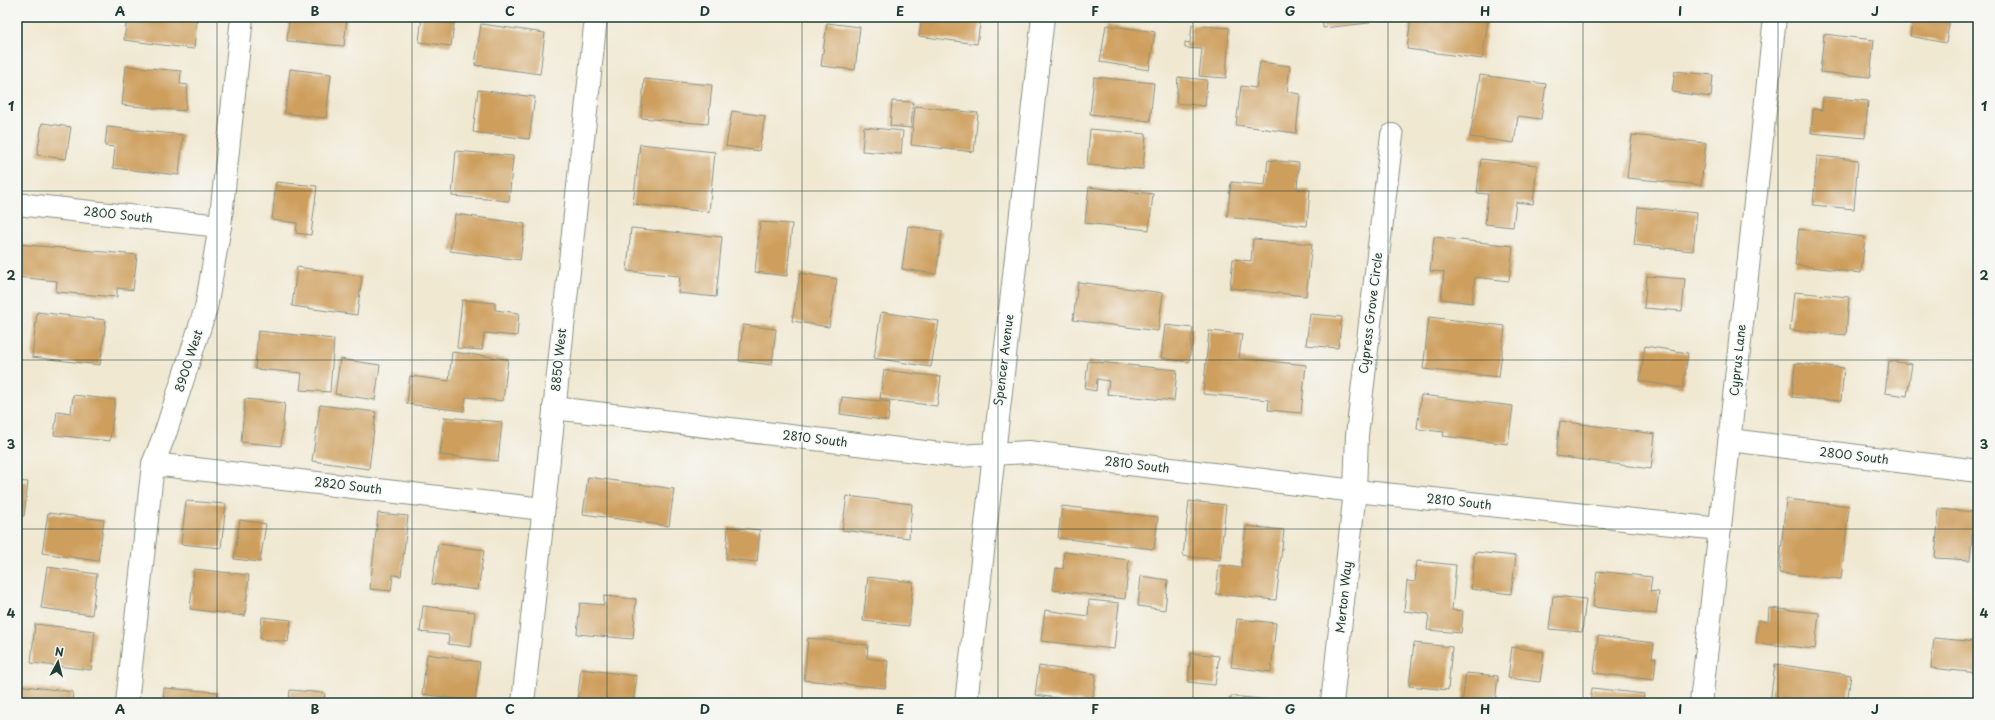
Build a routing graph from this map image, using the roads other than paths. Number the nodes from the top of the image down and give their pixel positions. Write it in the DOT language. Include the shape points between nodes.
graph roads {
  1 [pos="242,17"];
  2 [pos="596,17"];
  3 [pos="1043,17"];
  4 [pos="1775,17"];
  5 [pos="1392,135"];
  6 [pos="17,204"];
  7 [pos="220,226"];
  8 [pos="554,408"];
  9 [pos="1730,440"];
  10 [pos="993,453"];
  11 [pos="153,464"];
  12 [pos="1978,471"];
  13 [pos="1355,491"];
  14 [pos="543,509"];
  15 [pos="1720,529"];
  16 [pos="127,703"];
  17 [pos="523,703"];
  18 [pos="966,703"];
  19 [pos="1332,703"];
  20 [pos="1701,703"];
  1 -- 7 [label="street, 8900 West"];
  2 -- 8 [label="street, 8850 West"];
  3 -- 10 [label="street, Spencer Avenue"];
  4 -- 9 [label="street, Cyprus Lane"];
  5 -- 13 [label="street, Cypress Grove Circle" via="1357,435"];
  6 -- 7 [label="street, 2800 South"];
  7 -- 11 [label="street, 8900 West" via="206,308"];
  8 -- 10 [label="street, 2810 South" via="958,456"];
  8 -- 14 [label="street, 8850 West"];
  9 -- 12 [label="street, 2800 South"];
  9 -- 15 [label="street, Cyprus Lane"];
  10 -- 13 [label="street, 2810 South" via="1028,452"];
  10 -- 18 [label="street, Spencer Avenue"];
  11 -- 14 [label="street, 2820 South"];
  11 -- 16 [label="street, 8900 West"];
  13 -- 15 [label="street, 2810 South"];
  13 -- 19 [label="street, Merton Way"];
  14 -- 17 [label="street, 8850 West"];
  15 -- 20 [label="street, Cyprus Lane"];
}
